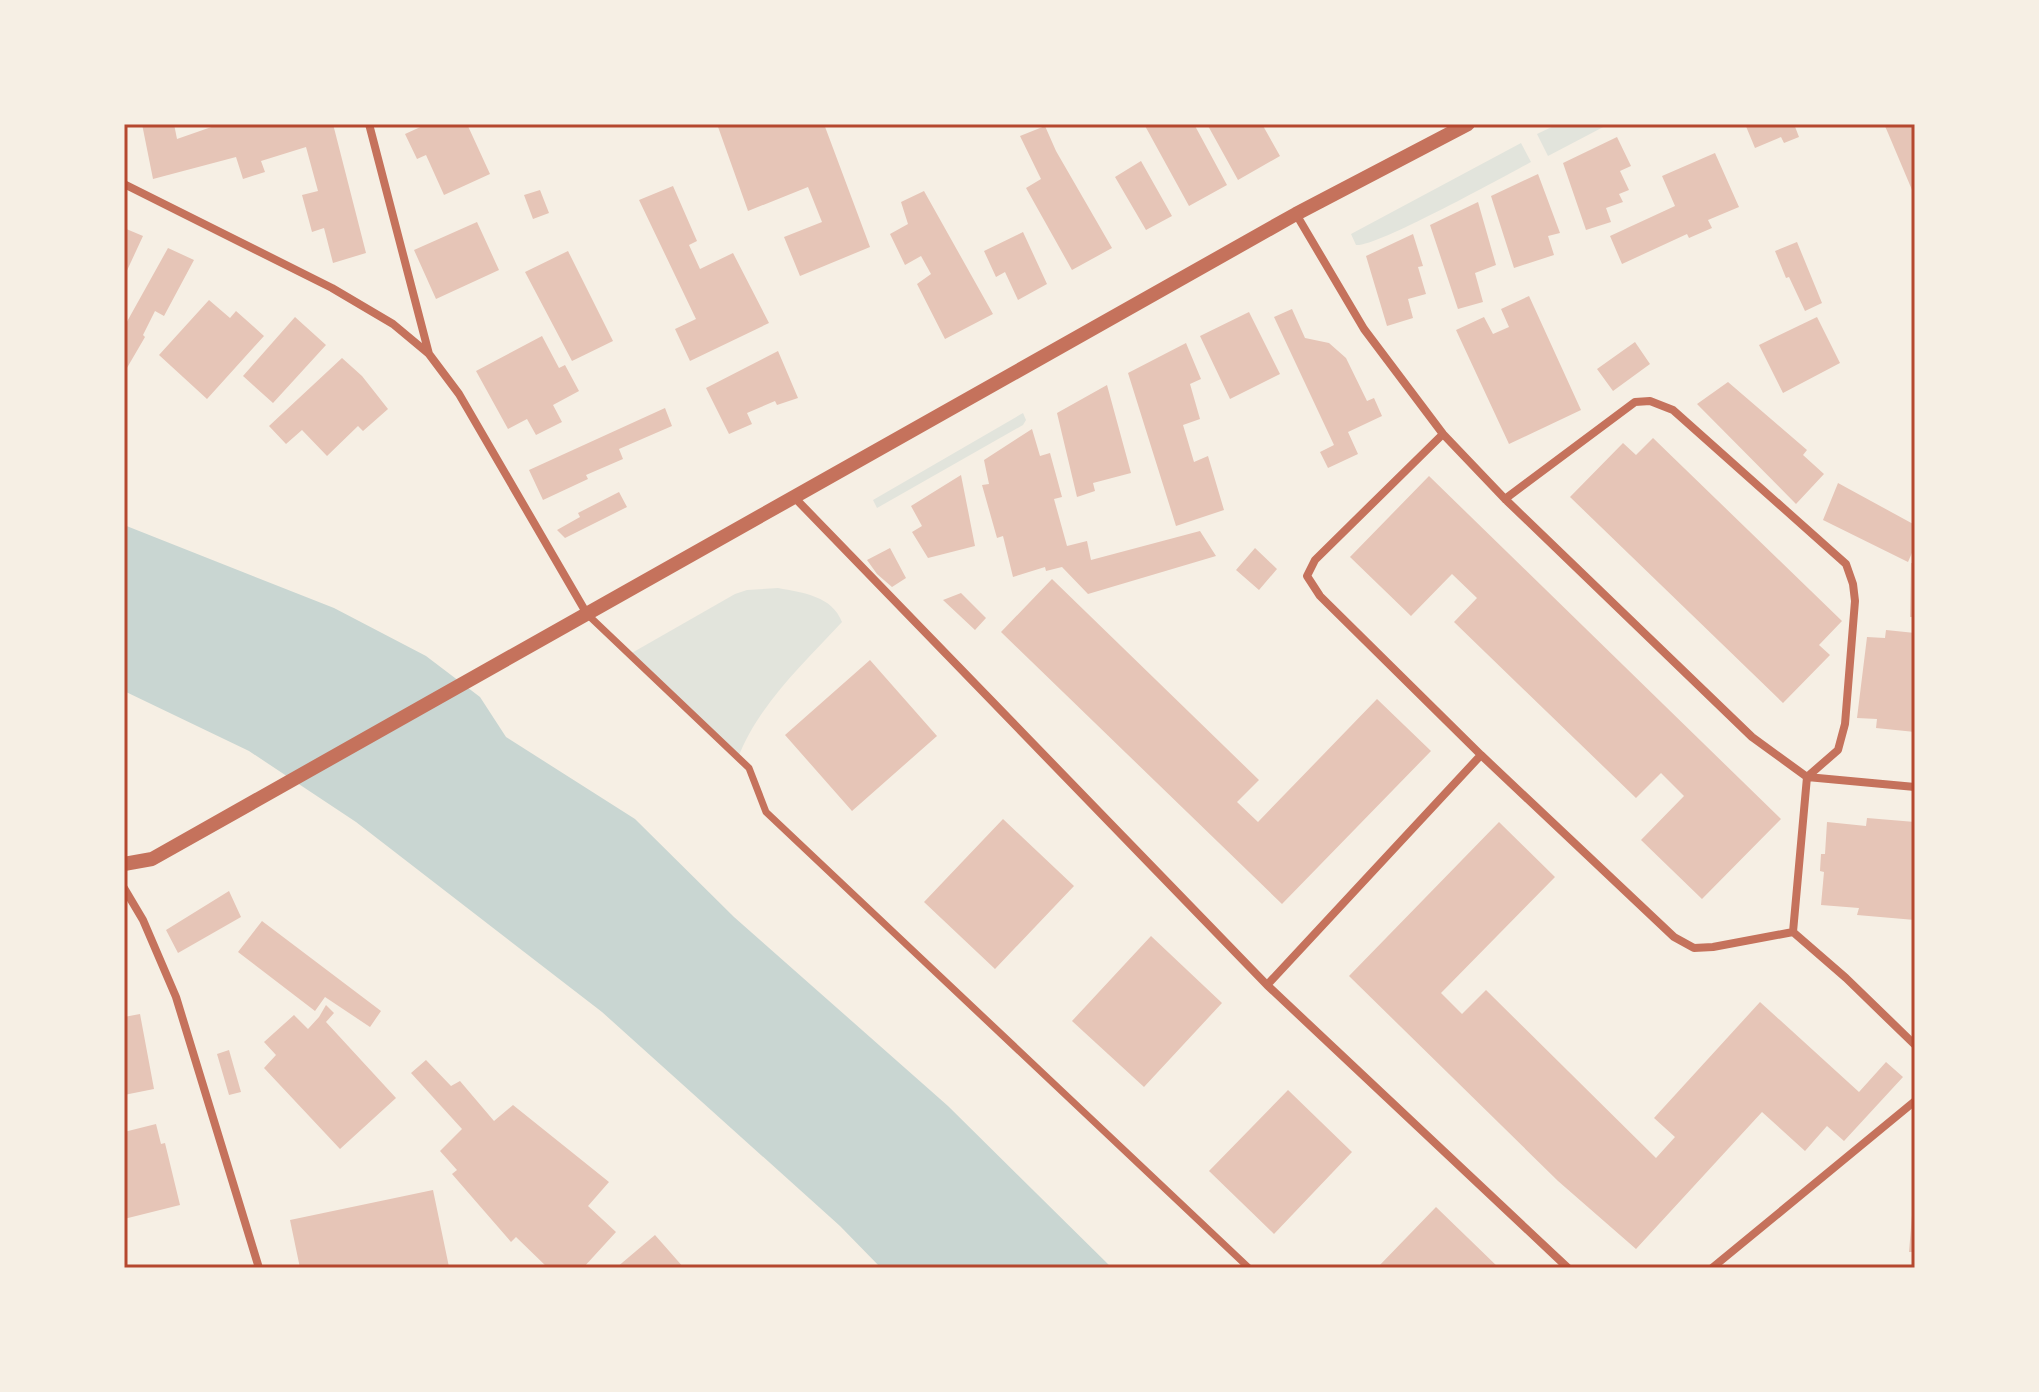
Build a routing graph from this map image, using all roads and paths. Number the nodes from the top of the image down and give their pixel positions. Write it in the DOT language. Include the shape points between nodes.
graph roads {
  1 [pos="369,124"];
  2 [pos="1468,124"];
  3 [pos="124,184"];
  4 [pos="1296,214"];
  5 [pos="429,354"];
  6 [pos="1443,434"];
  7 [pos="793,496"];
  8 [pos="1505,499"];
  9 [pos="587,614"];
  10 [pos="1481,755"];
  11 [pos="1807,777"];
  12 [pos="1915,787"];
  13 [pos="124,864"];
  14 [pos="124,888"];
  15 [pos="1793,932"];
  16 [pos="1267,985"];
  17 [pos="1915,1045"];
  18 [pos="1915,1101"];
  19 [pos="259,1268"];
  20 [pos="1249,1268"];
  21 [pos="1568,1268"];
  22 [pos="1712,1268"];
  1 -- 5 [label="street"];
  2 -- 4 [label="street"];
  3 -- 5 [label="street" via="332,288 393,324"];
  4 -- 6 [label="street" via="1364,329"];
  4 -- 7 [label="street"];
  5 -- 9 [label="street" via="459,394"];
  6 -- 8 [label="street"];
  6 -- 10 [label="street" via="1315,560 1307,576 1320,596"];
  7 -- 9 [label="street"];
  7 -- 16 [label="street"];
  8 -- 11 [label="street" via="1752,737"];
  8 -- 11 [label="street" via="1635,402 1650,401 1673,410 1846,564 1855,601 1845,724 1838,750"];
  9 -- 13 [label="street" via="152,859"];
  9 -- 20 [label="street" via="749,768 766,812"];
  10 -- 15 [label="street" via="1674,937 1694,948"];
  10 -- 16 [label="street"];
  11 -- 12 [label="street"];
  11 -- 15 [label="street"];
  14 -- 19 [label="street" via="176,997"];
  15 -- 17 [label="street"];
  16 -- 21 [label="street"];
  18 -- 22 [label="street"];
}
